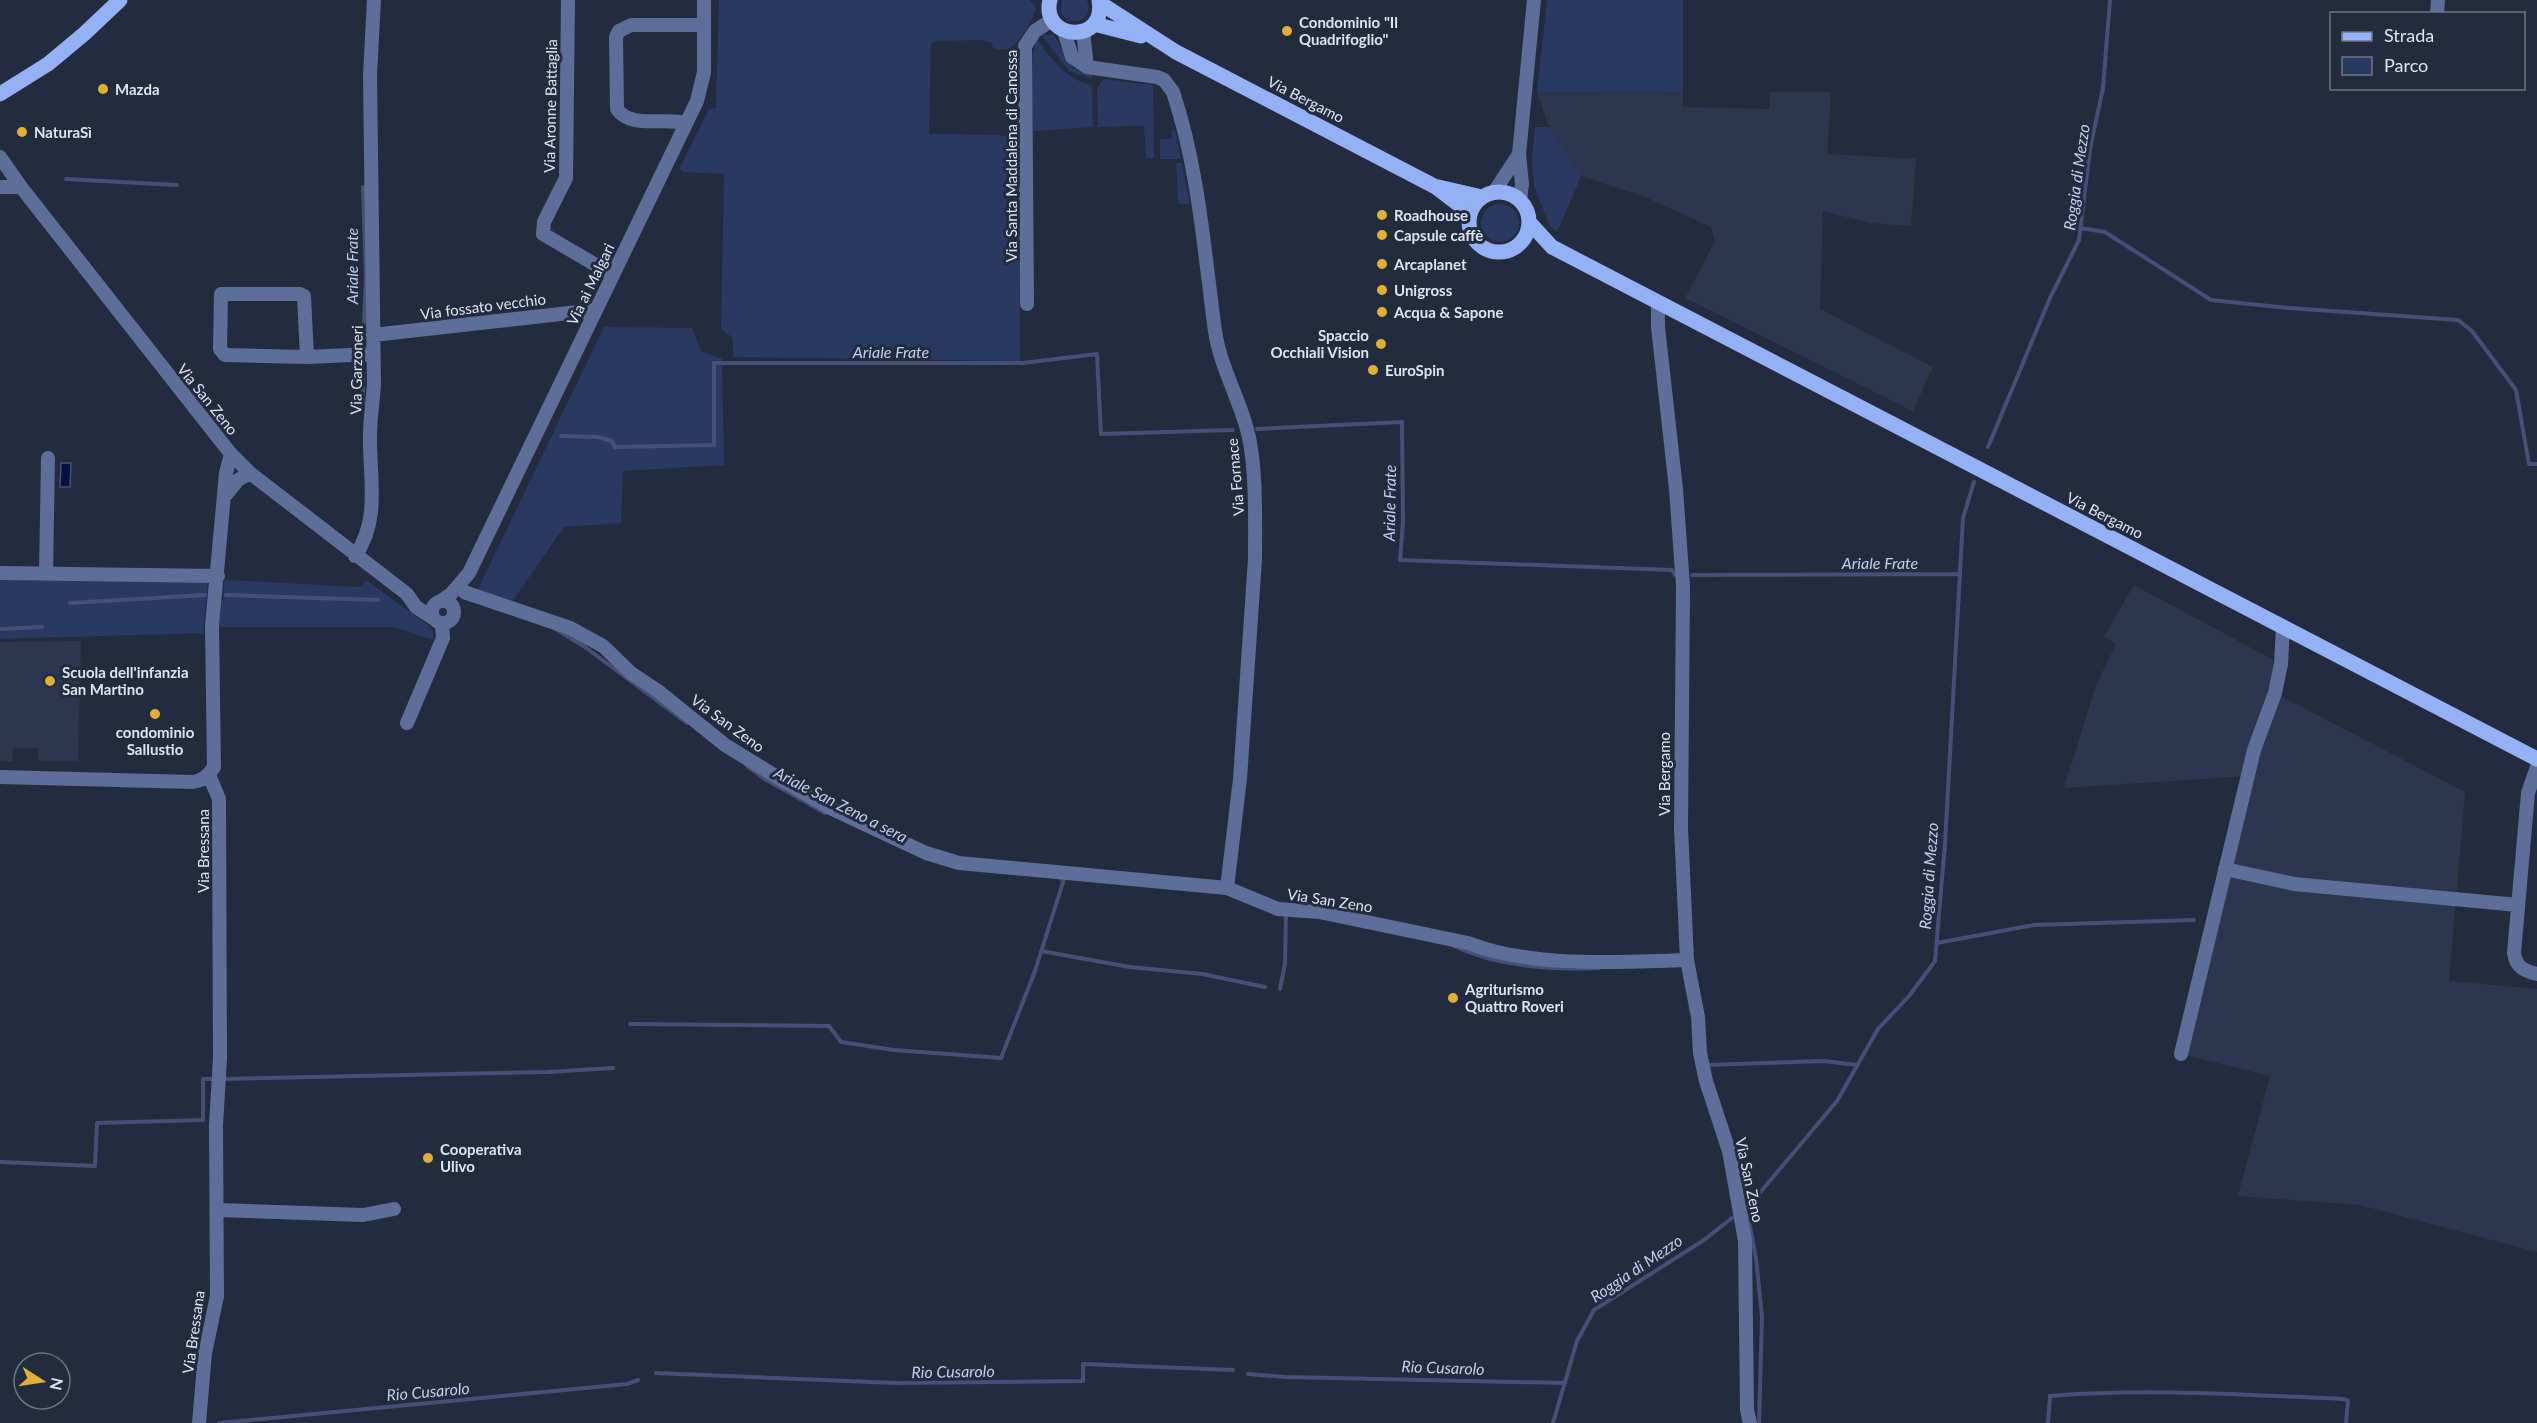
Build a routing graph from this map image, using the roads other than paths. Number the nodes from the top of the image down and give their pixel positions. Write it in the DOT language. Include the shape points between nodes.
graph roads {
  1 [pos="120,0"];
  2 [pos="374,0"];
  3 [pos="568,0"];
  4 [pos="704,0"];
  5 [pos="1534,0"];
  6 [pos="1048,1"];
  7 [pos="1100,1"];
  8 [pos="1052,20"];
  9 [pos="704,25"];
  10 [pos="1089,28"];
  11 [pos="1064,31"];
  12 [pos="1161,43"];
  13 [pos="1087,67"];
  14 [pos="0,94"];
  15 [pos="686,123"];
  16 [pos="1519,154"];
  17 [pos="0,157"];
  18 [pos="1434,186"];
  19 [pos="0,187"];
  20 [pos="21,187"];
  21 [pos="1488,194"];
  22 [pos="1520,200"];
  23 [pos="1470,213"];
  24 [pos="1530,222"];
  25 [pos="1518,246"];
  26 [pos="1552,247"];
  27 [pos="613,275"];
  28 [pos="1658,302"];
  29 [pos="1027,304"];
  30 [pos="596,310"];
  31 [pos="373,335"];
  32 [pos="373,354"];
  33 [pos="308,357"];
  34 [pos="231,454"];
  35 [pos="48,458"];
  36 [pos="250,473"];
  37 [pos="224,496"];
  38 [pos="355,556"];
  39 [pos="0,573"];
  40 [pos="46,573"];
  41 [pos="469,573"];
  42 [pos="218,576"];
  43 [pos="464,592"];
  44 [pos="407,594"];
  45 [pos="440,601"];
  46 [pos="454,609"];
  47 [pos="437,621"];
  48 [pos="2283,627"];
  49 [pos="407,723"];
  50 [pos="2537,759"];
  51 [pos="2537,767"];
  52 [pos="209,775"];
  53 [pos="0,777"];
  54 [pos="2225,869"];
  55 [pos="1227,888"];
  56 [pos="2518,905"];
  57 [pos="1687,960"];
  58 [pos="2537,974"];
  59 [pos="2181,1054"];
  60 [pos="217,1209"];
  61 [pos="394,1209"];
  62 [pos="199,1423"];
  63 [pos="1750,1423"];
  1 -- 14 [label="main road" via="48,64"];
  2 -- 31 [label="street, Via Garzoneri" via="370,75"];
  3 -- 27 [label="street, Via Aronne Battaglia" via="566,178 544,222 543,234"];
  4 -- 9 [label="street, Via ai Malgari"];
  5 -- 16 [label="street"];
  6 -- 8 [label="main road"];
  7 -- 10 [label="main road, Via Bergamo" via="1098,18"];
  7 -- 12 [label="main road, Via Bergamo"];
  8 -- 11 [label="main road"];
  8 -- 29 [label="street, Via Santa Maddalena di Canossa" via="1035,31 1025,46"];
  9 -- 15 [label="street, Via ai Malgari" via="703,81"];
  9 -- 15 [label="street" via="631,25 616,37 617,110 622,117"];
  10 -- 11 [label="main road, Via Bergamo"];
  10 -- 12 [label="main road, Via Bergamo" via="1122,30"];
  10 -- 13 [label="street"];
  11 -- 13 [label="street" via="1072,57"];
  12 -- 18 [label="main road, Via Bergamo"];
  13 -- 55 [label="street, Via Fornace" via="1156,77 1164,80 1173,92 1198,194 1215,333 1250,445 1255,559 1240,779"];
  15 -- 27 [label="street, Via ai Malgari"];
  16 -- 21 [label="street"];
  16 -- 22 [label="street"];
  17 -- 20 [label="street, Via San Zeno"];
  18 -- 21 [label="main road, Via Bergamo"];
  18 -- 23 [label="main road, Via Bergamo"];
  19 -- 20 [label="street"];
  20 -- 34 [label="street, Via San Zeno"];
  21 -- 22 [label="main road, Via Bergamo" via="1508,193"];
  21 -- 23 [label="main road"];
  22 -- 24 [label="main road, Via Bergamo"];
  23 -- 25 [label="main road, Via Bergamo" via="1471,233 1484,248 1501,253"];
  24 -- 25 [label="main road"];
  24 -- 26 [label="main road, Via Bergamo"];
  25 -- 26 [label="main road, Via Bergamo"];
  26 -- 28 [label="main road, Via Bergamo"];
  27 -- 30 [label="street, Via ai Malgari"];
  28 -- 48 [label="main road, Via Bergamo"];
  28 -- 57 [label="street, Via Bergamo" via="1683,586 1681,816"];
  30 -- 31 [label="street, Via fossato vecchio"];
  30 -- 41 [label="street, Via ai Malgari"];
  31 -- 32 [label="street, Via Garzoneri"];
  32 -- 33 [label="street"];
  32 -- 38 [label="street, Via Garzoneri" via="371,520"];
  33 -- 33 [label="street" via="304,296 220,294 222,353"];
  34 -- 36 [label="street, Via San Zeno"];
  34 -- 37 [label="street, Via Bressana"];
  35 -- 40 [label="street"];
  36 -- 37 [label="street"];
  36 -- 38 [label="street, Via San Zeno"];
  37 -- 42 [label="street, Via Bressana"];
  38 -- 44 [label="street, Via San Zeno"];
  39 -- 40 [label="street"];
  40 -- 42 [label="street"];
  41 -- 43 [label="street"];
  41 -- 45 [label="street" via="452,594"];
  42 -- 52 [label="street, Via Bressana" via="212,626 214,767"];
  43 -- 46 [label="street"];
  43 -- 55 [label="street, Via San Zeno" via="570,628 603,646 631,673 725,746 830,808 926,853 959,863"];
  44 -- 45 [label="street"];
  44 -- 47 [label="street" via="416,607"];
  45 -- 46 [label="street"];
  45 -- 47 [label="street" via="432,607"];
  46 -- 47 [label="street" via="452,620"];
  47 -- 49 [label="street" via="443,638"];
  48 -- 50 [label="main road, Via Bergamo"];
  48 -- 54 [label="street" via="2274,693 2254,750"];
  51 -- 56 [label="street" via="2528,793"];
  52 -- 53 [label="street" via="193,782"];
  52 -- 60 [label="street, Via Bressana" via="219,799"];
  54 -- 56 [label="street" via="2294,884"];
  54 -- 59 [label="street"];
  55 -- 57 [label="street, Via San Zeno" via="1278,909 1319,912 1468,943 1491,952 1620,962"];
  56 -- 58 [label="street" via="2515,960 2526,972"];
  57 -- 63 [label="street, Via San Zeno" via="1697,1008 1700,1053 1730,1151 1745,1241"];
  60 -- 61 [label="street" via="363,1215"];
  60 -- 62 [label="street, Via Bressana" via="217,1296 205,1353"];
}
